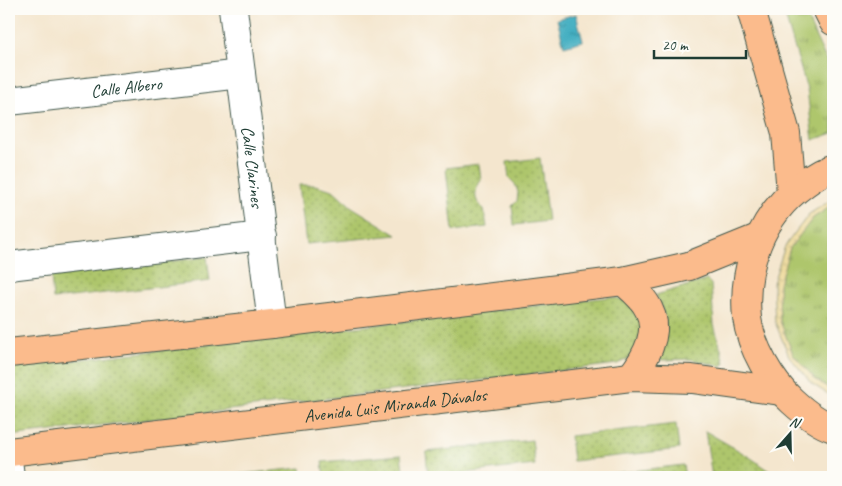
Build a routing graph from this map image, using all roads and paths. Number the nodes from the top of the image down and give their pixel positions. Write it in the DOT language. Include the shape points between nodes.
graph roads {
  1 [pos="234,9"];
  2 [pos="751,9"];
  3 [pos="827,9"];
  4 [pos="833,21"];
  5 [pos="242,74"];
  6 [pos="9,101"];
  7 [pos="833,168"];
  8 [pos="790,193"];
  9 [pos="262,236"];
  10 [pos="758,238"];
  11 [pos="9,266"];
  12 [pos="623,281"];
  13 [pos="272,324"];
  14 [pos="9,353"];
  15 [pos="631,377"];
  16 [pos="782,392"];
  17 [pos="831,432"];
  18 [pos="9,452"];
  19 [pos="9,468"];
  20 [pos="10,477"];
  1 -- 5 [label="street, Calle Clarines"];
  2 -- 8 [label="main road" via="786,133"];
  3 -- 4 [label="main road"];
  5 -- 6 [label="street, Calle Albero"];
  5 -- 9 [label="street, Calle Clarines"];
  7 -- 8 [label="main road" via="822,171"];
  8 -- 10 [label="main road"];
  9 -- 11 [label="street"];
  9 -- 13 [label="street, Calle Clarines"];
  10 -- 12 [label="main road" via="689,266"];
  10 -- 16 [label="main road" via="746,284 748,320 758,354"];
  12 -- 13 [label="main road"];
  12 -- 15 [label="main road" via="649,309 654,325 651,342"];
  13 -- 14 [label="main road"];
  15 -- 16 [label="main road, Avenida Luis Miranda Dávalos" via="692,379"];
  15 -- 18 [label="main road, Avenida Luis Miranda Dávalos"];
  16 -- 17 [label="main road"];
  19 -- 20 [label="street"];
}
